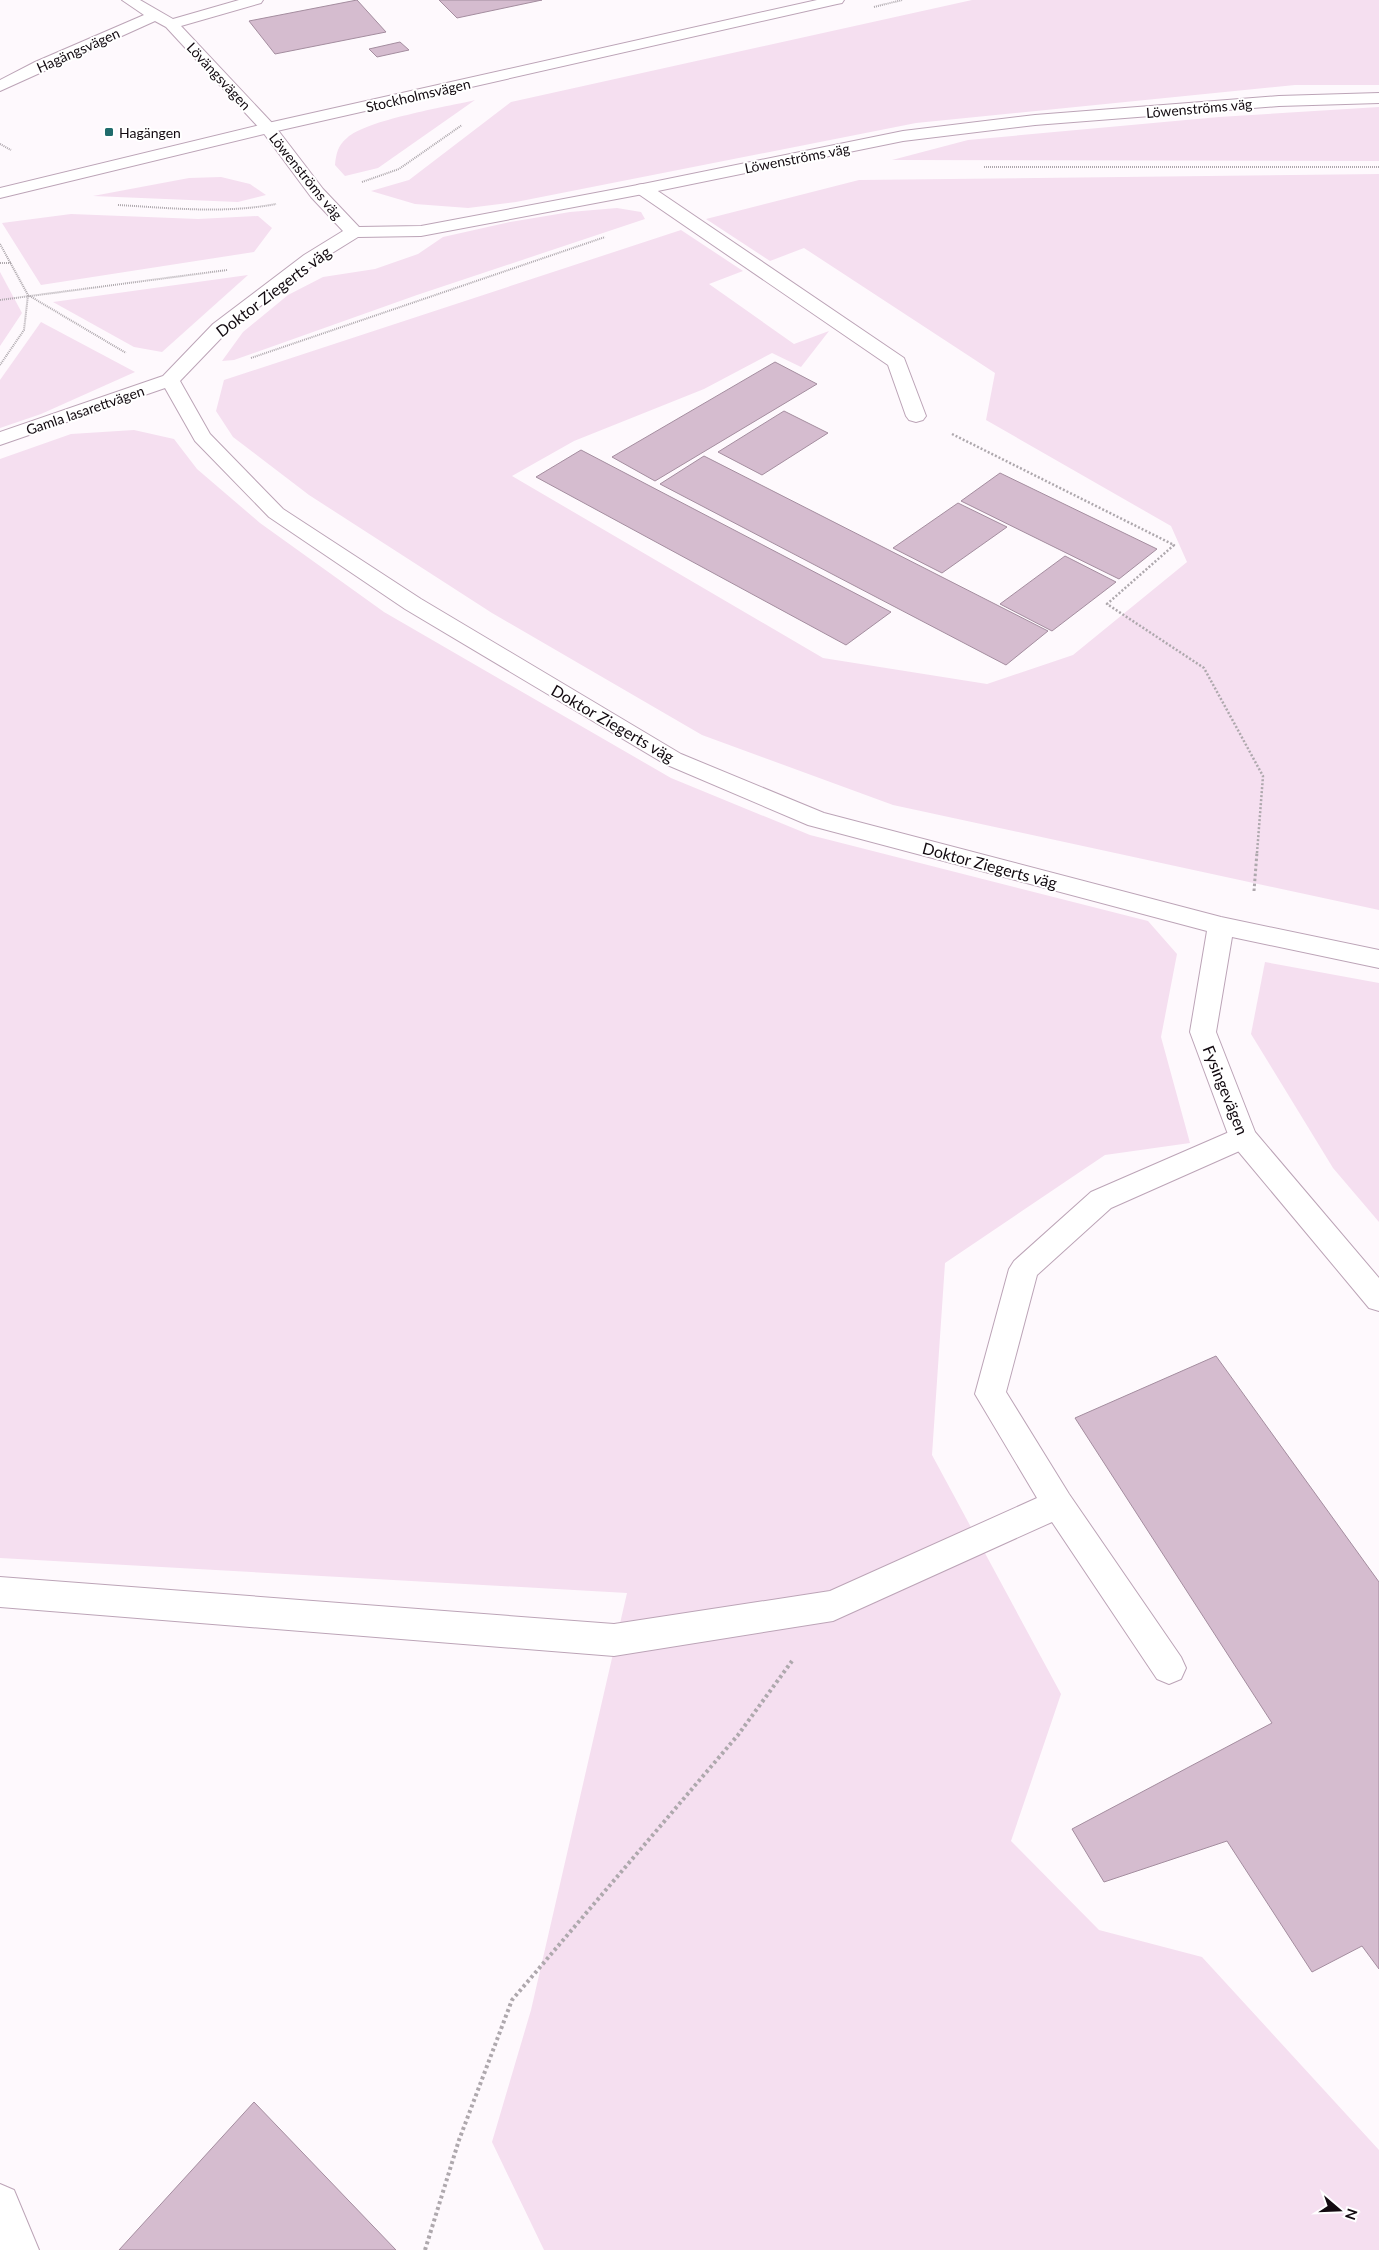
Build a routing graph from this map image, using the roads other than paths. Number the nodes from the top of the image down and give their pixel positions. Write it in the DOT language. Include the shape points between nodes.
graph roads {
  1 [pos="131,0"];
  2 [pos="256,0"];
  3 [pos="837,0"];
  4 [pos="157,15"];
  5 [pos="171,24"];
  6 [pos="0,86"];
  7 [pos="1379,98"];
  8 [pos="268,128"];
  9 [pos="643,189"];
  10 [pos="0,193"];
  11 [pos="354,232"];
  12 [pos="170,380"];
  13 [pos="916,416"];
  14 [pos="0,439"];
  15 [pos="1220,926"];
  16 [pos="1379,959"];
  17 [pos="1243,1137"];
  18 [pos="1379,1299"];
  19 [pos="1058,1504"];
  20 [pos="0,1592"];
  21 [pos="1169,1668"];
  22 [pos="0,2204"];
  23 [pos="19,2250"];
  1 -- 4 [label="street, Lövängsvägen"];
  2 -- 5 [label="street, Lövängsvägen"];
  3 -- 8 [label="street, Stockholmsvägen"];
  4 -- 5 [label="street, Lövängsvägen"];
  4 -- 6 [label="street, Hagängsvägen"];
  5 -- 8 [label="street, Lövängsvägen"];
  7 -- 9 [label="street, Löwenströms väg" via="1279,101 1065,118 903,136"];
  8 -- 10 [label="street, Stockholmsvägen"];
  8 -- 11 [label="street, Löwenströms väg" via="317,193"];
  9 -- 11 [label="street, Löwenströms väg" via="421,231"];
  9 -- 13 [label="street" via="897,362"];
  11 -- 12 [label="street, Doktor Ziegerts väg" via="310,259 220,328"];
  12 -- 14 [label="street, Gamla lasarettvägen"];
  12 -- 15 [label="street, Doktor Ziegerts väg" via="202,437 276,513 413,604 673,759 817,819"];
  15 -- 16 [label="street, Doktor Ziegerts väg"];
  15 -- 17 [label="street, Fysingevägen" via="1203,1032"];
  17 -- 18 [label="street, Fysingevägen"];
  17 -- 19 [label="street" via="1101,1200 1024,1269 990,1394"];
  19 -- 20 [label="street" via="832,1606 614,1640"];
  19 -- 21 [label="street"];
  22 -- 23 [label="street"];
}
